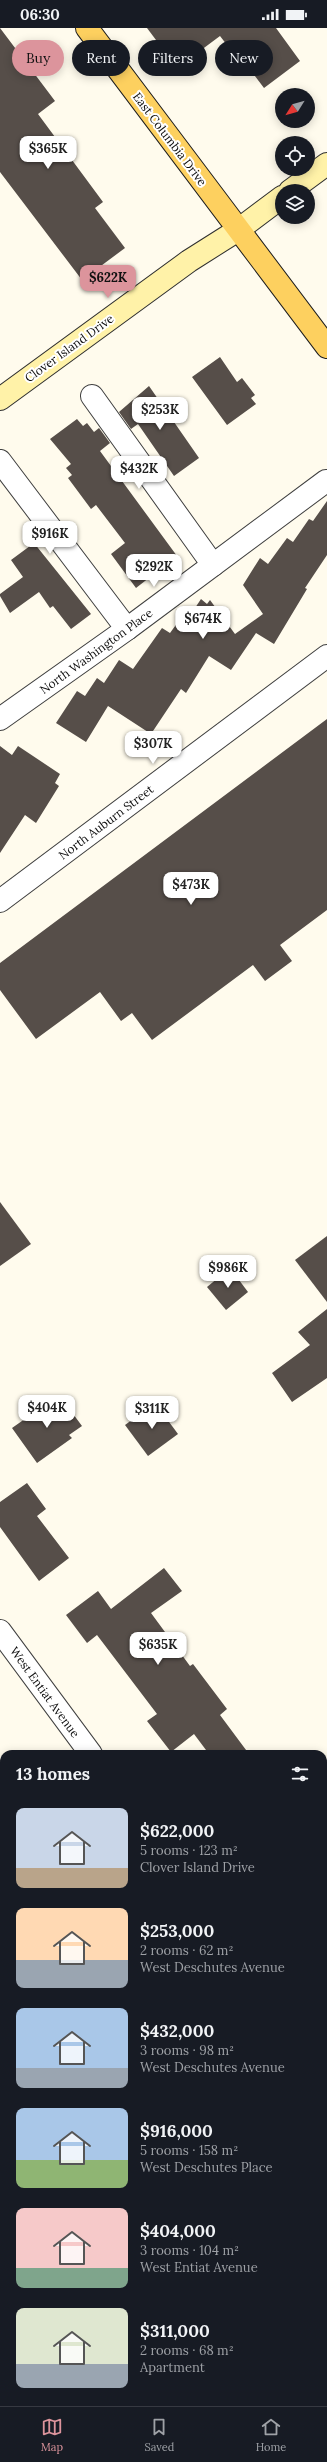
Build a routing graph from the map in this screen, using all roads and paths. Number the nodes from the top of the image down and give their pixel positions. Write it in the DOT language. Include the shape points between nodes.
graph roads {
  1 [pos="91,29"];
  2 [pos="327,164"];
  3 [pos="300,184"];
  4 [pos="275,202"];
  5 [pos="238,230"];
  6 [pos="327,347"];
  7 [pos="92,396"];
  8 [pos="0,399"];
  9 [pos="0,461"];
  10 [pos="326,481"];
  11 [pos="213,565"];
  12 [pos="126,629"];
  13 [pos="327,656"];
  14 [pos="0,719"];
  15 [pos="0,901"];
  16 [pos="0,1630"];
  17 [pos="87,1750"];
  1 -- 5 [label="main road, East Columbia Drive"];
  2 -- 3 [label="street"];
  4 -- 5 [label="street, Clover Island Drive"];
  5 -- 6 [label="main road, East Columbia Drive"];
  5 -- 8 [label="street, Clover Island Drive" via="189,260"];
  7 -- 11 [label="street"];
  9 -- 12 [label="street"];
  10 -- 11 [label="street, North Washington Place"];
  11 -- 12 [label="street, North Washington Place"];
  12 -- 14 [label="street, North Washington Place"];
  13 -- 15 [label="street, North Auburn Street"];
  16 -- 17 [label="street, West Entiat Avenue"];
}
